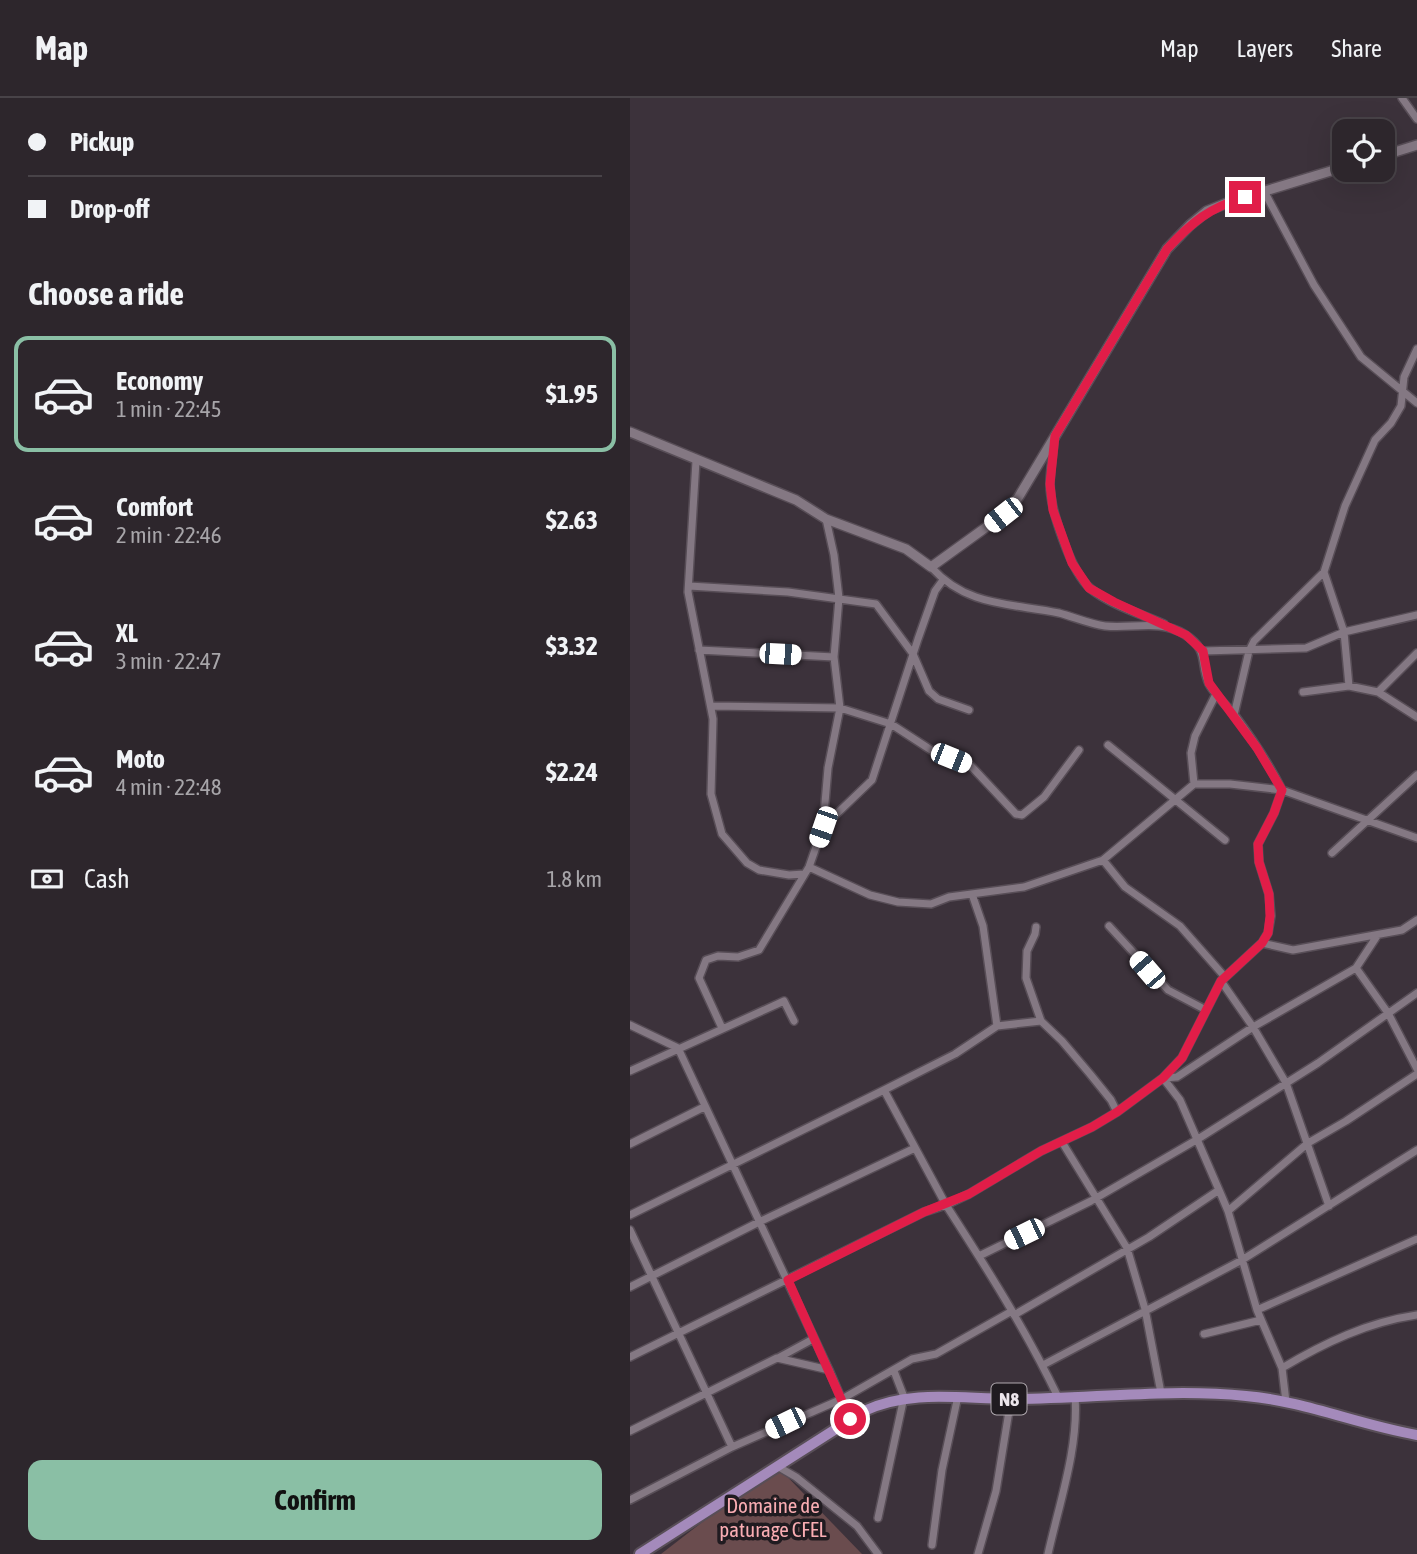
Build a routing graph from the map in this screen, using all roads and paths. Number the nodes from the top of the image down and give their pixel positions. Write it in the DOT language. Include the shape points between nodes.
graph roads {
  1 [pos="1402,98"];
  2 [pos="1417,102"];
  3 [pos="1408,106"];
  4 [pos="1417,119"];
  5 [pos="1417,145"];
  6 [pos="1395,152"];
  7 [pos="1332,171"];
  8 [pos="1264,191"];
  9 [pos="1417,349"];
  10 [pos="1403,391"];
  11 [pos="1415,398"];
  12 [pos="630,432"];
  13 [pos="1055,436"];
  14 [pos="696,461"];
  15 [pos="825,519"];
  16 [pos="931,567"];
  17 [pos="1324,572"];
  18 [pos="943,580"];
  19 [pos="689,586"];
  20 [pos="839,598"];
  21 [pos="1417,615"];
  22 [pos="1172,628"];
  23 [pos="1344,632"];
  24 [pos="699,650"];
  25 [pos="1203,651"];
  26 [pos="1249,651"];
  27 [pos="1417,653"];
  28 [pos="913,654"];
  29 [pos="834,657"];
  30 [pos="1349,686"];
  31 [pos="1303,692"];
  32 [pos="1378,692"];
  33 [pos="1216,694"];
  34 [pos="711,706"];
  35 [pos="840,708"];
  36 [pos="969,710"];
  37 [pos="1234,715"];
  38 [pos="1417,717"];
  39 [pos="891,724"];
  40 [pos="1108,745"];
  41 [pos="1079,750"];
  42 [pos="1417,775"];
  43 [pos="1194,784"];
  44 [pos="1282,790"];
  45 [pos="1175,801"];
  46 [pos="1367,821"];
  47 [pos="823,827"];
  48 [pos="1417,838"];
  49 [pos="1225,840"];
  50 [pos="1332,853"];
  51 [pos="1103,860"];
  52 [pos="807,870"];
  53 [pos="972,894"];
  54 [pos="1417,920"];
  55 [pos="1109,926"];
  56 [pos="1036,927"];
  57 [pos="1377,936"];
  58 [pos="1262,943"];
  59 [pos="1356,968"];
  60 [pos="1223,979"];
  61 [pos="1417,993"];
  62 [pos="1206,1010"];
  63 [pos="1388,1013"];
  64 [pos="794,1021"];
  65 [pos="1041,1021"];
  66 [pos="630,1025"];
  67 [pos="997,1026"];
  68 [pos="1253,1027"];
  69 [pos="722,1028"];
  70 [pos="678,1048"];
  71 [pos="630,1071"];
  72 [pos="1417,1072"];
  73 [pos="1163,1078"];
  74 [pos="1286,1083"];
  75 [pos="884,1090"];
  76 [pos="704,1107"];
  77 [pos="1117,1112"];
  78 [pos="1198,1139"];
  79 [pos="1062,1142"];
  80 [pos="1308,1143"];
  81 [pos="630,1144"];
  82 [pos="915,1148"];
  83 [pos="1417,1150"];
  84 [pos="732,1164"];
  85 [pos="1219,1190"];
  86 [pos="1097,1198"];
  87 [pos="946,1205"];
  88 [pos="1329,1206"];
  89 [pos="1228,1211"];
  90 [pos="630,1215"];
  91 [pos="759,1222"];
  92 [pos="630,1230"];
  93 [pos="1417,1238"];
  94 [pos="1127,1248"];
  95 [pos="979,1256"];
  96 [pos="1242,1259"];
  97 [pos="650,1276"];
  98 [pos="788,1280"];
  99 [pos="630,1287"];
  100 [pos="1145,1309"];
  101 [pos="1257,1310"];
  102 [pos="1013,1313"];
  103 [pos="1417,1315"];
  104 [pos="1261,1320"];
  105 [pos="679,1334"];
  106 [pos="1205,1334"];
  107 [pos="813,1339"];
  108 [pos="630,1357"];
  109 [pos="777,1358"];
  110 [pos="1043,1365"];
  111 [pos="1282,1367"];
  112 [pos="829,1370"];
  113 [pos="894,1371"];
  114 [pos="706,1393"];
  115 [pos="1161,1393"];
  116 [pos="958,1396"];
  117 [pos="1075,1396"];
  118 [pos="904,1397"];
  119 [pos="1058,1397"];
  120 [pos="842,1399"];
  121 [pos="1011,1399"];
  122 [pos="1286,1402"];
  123 [pos="850,1419"];
  124 [pos="630,1431"];
  125 [pos="1417,1436"];
  126 [pos="732,1447"];
  127 [pos="776,1465"];
  128 [pos="630,1500"];
  129 [pos="878,1518"];
  130 [pos="932,1545"];
  131 [pos="640,1554"];
  132 [pos="878,1554"];
  133 [pos="978,1554"];
  134 [pos="1048,1554"];
  1 -- 3 [label="street"];
  2 -- 3 [label="street"];
  3 -- 4 [label="street"];
  5 -- 6 [label="street"];
  7 -- 8 [label="street"];
  8 -- 10 [label="street" via="1314,285 1360,357"];
  8 -- 13 [label="street" via="1207,211 1167,249"];
  9 -- 10 [label="street"];
  10 -- 11 [label="street"];
  10 -- 17 [label="street" via="1401,406 1375,440 1345,506"];
  12 -- 14 [label="street"];
  13 -- 16 [label="street" via="1003,515"];
  13 -- 22 [label="street" via="1050,484 1053,510 1072,563 1089,588"];
  14 -- 15 [label="street" via="796,500"];
  14 -- 19 [label="street"];
  15 -- 16 [label="street" via="906,549"];
  15 -- 20 [label="street"];
  16 -- 18 [label="street"];
  17 -- 23 [label="street"];
  17 -- 26 [label="street"];
  18 -- 22 [label="street" via="993,603 1105,626"];
  18 -- 28 [label="street"];
  19 -- 20 [label="street"];
  19 -- 24 [label="street"];
  20 -- 28 [label="street" via="876,604"];
  20 -- 29 [label="street"];
  21 -- 23 [label="street"];
  22 -- 25 [label="street"];
  23 -- 26 [label="street" via="1306,648"];
  23 -- 30 [label="street"];
  24 -- 29 [label="street"];
  24 -- 34 [label="street"];
  25 -- 26 [label="street"];
  25 -- 33 [label="street" via="1205,673"];
  26 -- 37 [label="street"];
  27 -- 32 [label="street"];
  28 -- 36 [label="street" via="929,691"];
  28 -- 39 [label="street"];
  29 -- 35 [label="street"];
  30 -- 31 [label="street"];
  30 -- 32 [label="street"];
  32 -- 38 [label="street"];
  33 -- 37 [label="street"];
  33 -- 43 [label="street" via="1195,736 1191,753"];
  34 -- 35 [label="street"];
  34 -- 52 [label="street" via="711,794 722,834 759,870 789,876"];
  35 -- 39 [label="street"];
  35 -- 47 [label="street"];
  37 -- 44 [label="street"];
  39 -- 41 [label="street" via="931,750 971,766 1022,815 1044,797"];
  39 -- 47 [label="street" via="872,780"];
  40 -- 45 [label="street"];
  42 -- 46 [label="street"];
  43 -- 44 [label="street"];
  43 -- 45 [label="street"];
  44 -- 46 [label="street"];
  44 -- 58 [label="street" via="1258,844 1270,916"];
  45 -- 49 [label="street"];
  45 -- 51 [label="street"];
  46 -- 48 [label="street"];
  46 -- 50 [label="street"];
  47 -- 52 [label="street"];
  51 -- 53 [label="street" via="1024,887"];
  51 -- 60 [label="street" via="1125,887 1180,926"];
  52 -- 53 [label="street" via="898,902 931,904"];
  52 -- 69 [label="street" via="759,950 706,960 699,978"];
  53 -- 67 [label="street" via="983,926"];
  54 -- 57 [label="street" via="1402,930"];
  55 -- 62 [label="street" via="1168,990"];
  56 -- 65 [label="street" via="1027,951 1026,978"];
  57 -- 58 [label="street" via="1293,950"];
  57 -- 59 [label="street"];
  58 -- 60 [label="street"];
  59 -- 63 [label="street"];
  59 -- 68 [label="street"];
  60 -- 62 [label="street"];
  60 -- 68 [label="street"];
  61 -- 63 [label="street"];
  62 -- 73 [label="street" via="1182,1058"];
  63 -- 72 [label="street"];
  63 -- 74 [label="street"];
  64 -- 69 [label="street" via="784,1001"];
  65 -- 67 [label="street"];
  65 -- 77 [label="street" via="1090,1074"];
  66 -- 70 [label="street"];
  67 -- 75 [label="street" via="955,1054"];
  68 -- 73 [label="street" via="1177,1077"];
  68 -- 74 [label="street"];
  69 -- 70 [label="street"];
  70 -- 71 [label="street"];
  70 -- 76 [label="street"];
  72 -- 80 [label="street"];
  73 -- 77 [label="street"];
  73 -- 78 [label="street"];
  74 -- 78 [label="street"];
  74 -- 80 [label="street"];
  75 -- 82 [label="street"];
  75 -- 84 [label="street"];
  76 -- 81 [label="street"];
  76 -- 84 [label="street"];
  77 -- 79 [label="street"];
  78 -- 85 [label="street"];
  78 -- 86 [label="street"];
  79 -- 86 [label="street"];
  79 -- 87 [label="street"];
  80 -- 88 [label="street"];
  80 -- 89 [label="street"];
  82 -- 87 [label="street"];
  82 -- 91 [label="street"];
  83 -- 88 [label="street"];
  84 -- 90 [label="street"];
  84 -- 91 [label="street"];
  85 -- 89 [label="street"];
  85 -- 94 [label="street"];
  86 -- 94 [label="street"];
  86 -- 95 [label="street"];
  87 -- 95 [label="street"];
  87 -- 98 [label="street"];
  88 -- 96 [label="street"];
  89 -- 96 [label="street"];
  91 -- 97 [label="street"];
  91 -- 98 [label="street"];
  92 -- 97 [label="street"];
  93 -- 101 [label="street"];
  94 -- 100 [label="street"];
  94 -- 102 [label="street"];
  95 -- 102 [label="street"];
  96 -- 100 [label="street"];
  96 -- 101 [label="street"];
  97 -- 99 [label="street"];
  97 -- 105 [label="street"];
  98 -- 105 [label="street"];
  98 -- 107 [label="street"];
  100 -- 110 [label="street"];
  100 -- 115 [label="street"];
  101 -- 104 [label="street"];
  102 -- 110 [label="street"];
  102 -- 113 [label="street"];
  103 -- 111 [label="street" via="1397,1317 1324,1343"];
  104 -- 106 [label="street"];
  104 -- 111 [label="street"];
  105 -- 108 [label="street"];
  105 -- 114 [label="street"];
  107 -- 109 [label="street"];
  107 -- 112 [label="street"];
  109 -- 112 [label="street"];
  109 -- 114 [label="street"];
  110 -- 119 [label="street"];
  111 -- 122 [label="street"];
  112 -- 120 [label="street"];
  113 -- 118 [label="street"];
  113 -- 120 [label="street"];
  114 -- 124 [label="street"];
  114 -- 126 [label="street"];
  115 -- 117 [label="main road, N8"];
  115 -- 122 [label="main road, N8" via="1245,1395"];
  116 -- 118 [label="main road, N8"];
  116 -- 121 [label="main road, N8"];
  116 -- 130 [label="street"];
  117 -- 119 [label="main road, N8"];
  117 -- 134 [label="street" via="1073,1443"];
  118 -- 123 [label="main road, N8"];
  118 -- 129 [label="street"];
  119 -- 121 [label="main road, N8"];
  120 -- 123 [label="street"];
  120 -- 126 [label="street"];
  121 -- 133 [label="street" via="996,1491"];
  122 -- 125 [label="main road, N8"];
  123 -- 127 [label="main road, N8"];
  126 -- 128 [label="street"];
  127 -- 131 [label="main road, N8"];
  127 -- 132 [label="street" via="857,1526"];
}
